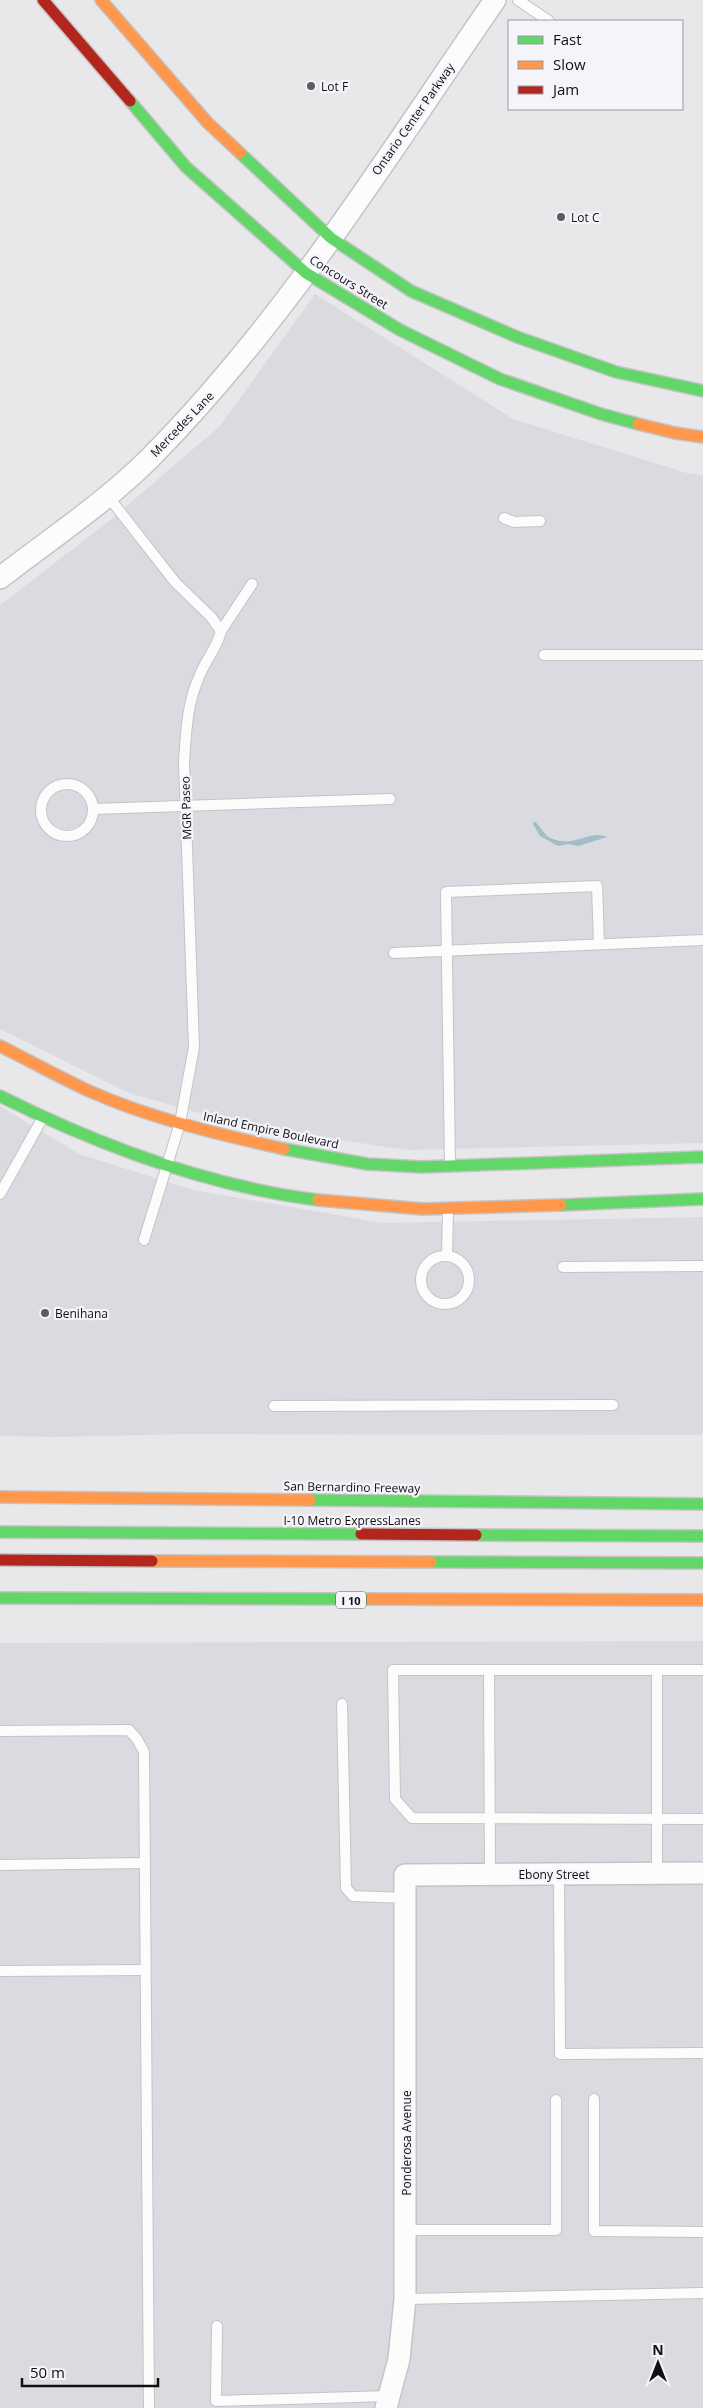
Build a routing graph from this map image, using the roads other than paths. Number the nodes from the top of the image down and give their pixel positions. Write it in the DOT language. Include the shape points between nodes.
graph roads {
  1 [pos="43,0"];
  2 [pos="101,0"];
  3 [pos="495,0"];
  4 [pos="518,0"];
  5 [pos="548,20"];
  6 [pos="330,238"];
  7 [pos="306,273"];
  8 [pos="703,391"];
  9 [pos="703,437"];
  10 [pos="107,495"];
  11 [pos="504,518"];
  12 [pos="540,521"];
  13 [pos="0,578"];
  14 [pos="252,584"];
  15 [pos="221,631"];
  16 [pos="544,655"];
  17 [pos="703,655"];
  18 [pos="390,799"];
  19 [pos="186,807"];
  20 [pos="94,809"];
  21 [pos="703,940"];
  22 [pos="598,944"];
  23 [pos="448,951"];
  24 [pos="394,953"];
  25 [pos="0,1046"];
  26 [pos="0,1096"];
  27 [pos="43,1118"];
  28 [pos="180,1123"];
  29 [pos="703,1157"];
  30 [pos="450,1166"];
  31 [pos="166,1167"];
  32 [pos="0,1194"];
  33 [pos="703,1199"];
  34 [pos="448,1209"];
  35 [pos="144,1240"];
  36 [pos="447,1256"];
  37 [pos="703,1266"];
  38 [pos="563,1267"];
  39 [pos="613,1405"];
  40 [pos="274,1406"];
  41 [pos="0,1497"];
  42 [pos="703,1504"];
  43 [pos="0,1532"];
  44 [pos="703,1536"];
  45 [pos="0,1560"];
  46 [pos="703,1563"];
  47 [pos="0,1598"];
  48 [pos="703,1600"];
  49 [pos="490,1670"];
  50 [pos="657,1670"];
  51 [pos="703,1670"];
  52 [pos="342,1704"];
  53 [pos="0,1731"];
  54 [pos="490,1818"];
  55 [pos="657,1818"];
  56 [pos="703,1819"];
  57 [pos="145,1863"];
  58 [pos="0,1865"];
  59 [pos="657,1873"];
  60 [pos="703,1873"];
  61 [pos="490,1874"];
  62 [pos="559,1874"];
  63 [pos="405,1875"];
  64 [pos="405,1898"];
  65 [pos="145,1970"];
  66 [pos="0,1971"];
  67 [pos="703,2053"];
  68 [pos="594,2099"];
  69 [pos="556,2100"];
  70 [pos="407,2230"];
  71 [pos="703,2232"];
  72 [pos="703,2293"];
  73 [pos="405,2299"];
  74 [pos="217,2326"];
  75 [pos="388,2402"];
  76 [pos="216,2404"];
  77 [pos="149,2408"];
  1 -- 7 [label="main road, Concours Street" via="186,167"];
  2 -- 6 [label="main road, Concours Street" via="207,122"];
  3 -- 6 [label="street, Ontario Center Parkway"];
  4 -- 5 [label="lane"];
  6 -- 7 [label="street, Mercedes Lane"];
  6 -- 8 [label="main road, Concours Street" via="411,291 517,338 616,372"];
  7 -- 9 [label="main road, Concours Street" via="400,330 500,379 601,414"];
  7 -- 10 [label="street, Mercedes Lane" via="216,388 149,459"];
  10 -- 13 [label="street, Mercedes Lane"];
  10 -- 15 [label="lane" via="175,582 211,616"];
  11 -- 12 [label="lane" via="514,522"];
  14 -- 15 [label="lane, MGR Paseo"];
  15 -- 19 [label="lane, MGR Paseo" via="219,641 199,675 186,720"];
  16 -- 17 [label="lane"];
  18 -- 19 [label="lane"];
  19 -- 20 [label="lane"];
  19 -- 28 [label="lane, MGR Paseo" via="194,1047"];
  20 -- 20 [label="lane" via="83,831 68,836 52,831 46,825 41,810 47,793 63,784 80,787 87,793"];
  21 -- 22 [label="lane"];
  22 -- 23 [label="lane"];
  22 -- 23 [label="lane" via="596,886 446,892"];
  23 -- 24 [label="lane"];
  23 -- 30 [label="lane"];
  25 -- 28 [label="main road, Inland Empire Boulevard" via="90,1091"];
  26 -- 27 [label="main road"];
  27 -- 31 [label="main road" via="96,1142"];
  27 -- 32 [label="lane"];
  28 -- 30 [label="main road, Inland Empire Boulevard" via="309,1155 367,1164"];
  28 -- 31 [label="lane, MGR Paseo"];
  29 -- 30 [label="main road, Inland Empire Boulevard"];
  31 -- 34 [label="main road" via="273,1194 330,1202"];
  31 -- 35 [label="lane, MGR Paseo"];
  33 -- 34 [label="main road"];
  34 -- 36 [label="lane"];
  36 -- 36 [label="lane" via="433,1260 422,1277 424,1291 435,1302 457,1300 463,1296 469,1282 461,1262"];
  37 -- 38 [label="lane"];
  39 -- 40 [label="lane"];
  41 -- 42 [label="main road, San Bernardino Freeway"];
  43 -- 44 [label="main road, I-10 Metro ExpressLanes"];
  45 -- 46 [label="main road"];
  47 -- 48 [label="main road, I 10"];
  49 -- 50 [label="lane"];
  49 -- 54 [label="lane"];
  49 -- 54 [label="lane" via="393,1670 395,1799 412,1818"];
  50 -- 51 [label="lane"];
  50 -- 55 [label="lane"];
  52 -- 64 [label="lane" via="346,1888 353,1896"];
  53 -- 57 [label="lane" via="129,1730 144,1752"];
  54 -- 55 [label="lane"];
  54 -- 61 [label="lane"];
  55 -- 56 [label="lane"];
  55 -- 59 [label="lane"];
  57 -- 58 [label="lane"];
  57 -- 65 [label="lane"];
  59 -- 60 [label="street, Ebony Street"];
  59 -- 62 [label="street, Ebony Street"];
  61 -- 62 [label="street, Ebony Street"];
  61 -- 63 [label="street, Ebony Street"];
  62 -- 67 [label="lane" via="560,2054"];
  63 -- 64 [label="street, Ponderosa Avenue"];
  64 -- 70 [label="street, Ponderosa Avenue"];
  65 -- 66 [label="lane"];
  65 -- 77 [label="lane"];
  68 -- 71 [label="lane" via="594,2231"];
  69 -- 70 [label="lane" via="556,2230"];
  70 -- 73 [label="street, Ponderosa Avenue"];
  72 -- 73 [label="lane"];
  73 -- 75 [label="street, Ponderosa Avenue" via="403,2332"];
  74 -- 76 [label="lane"];
  75 -- 76 [label="lane"];
}
